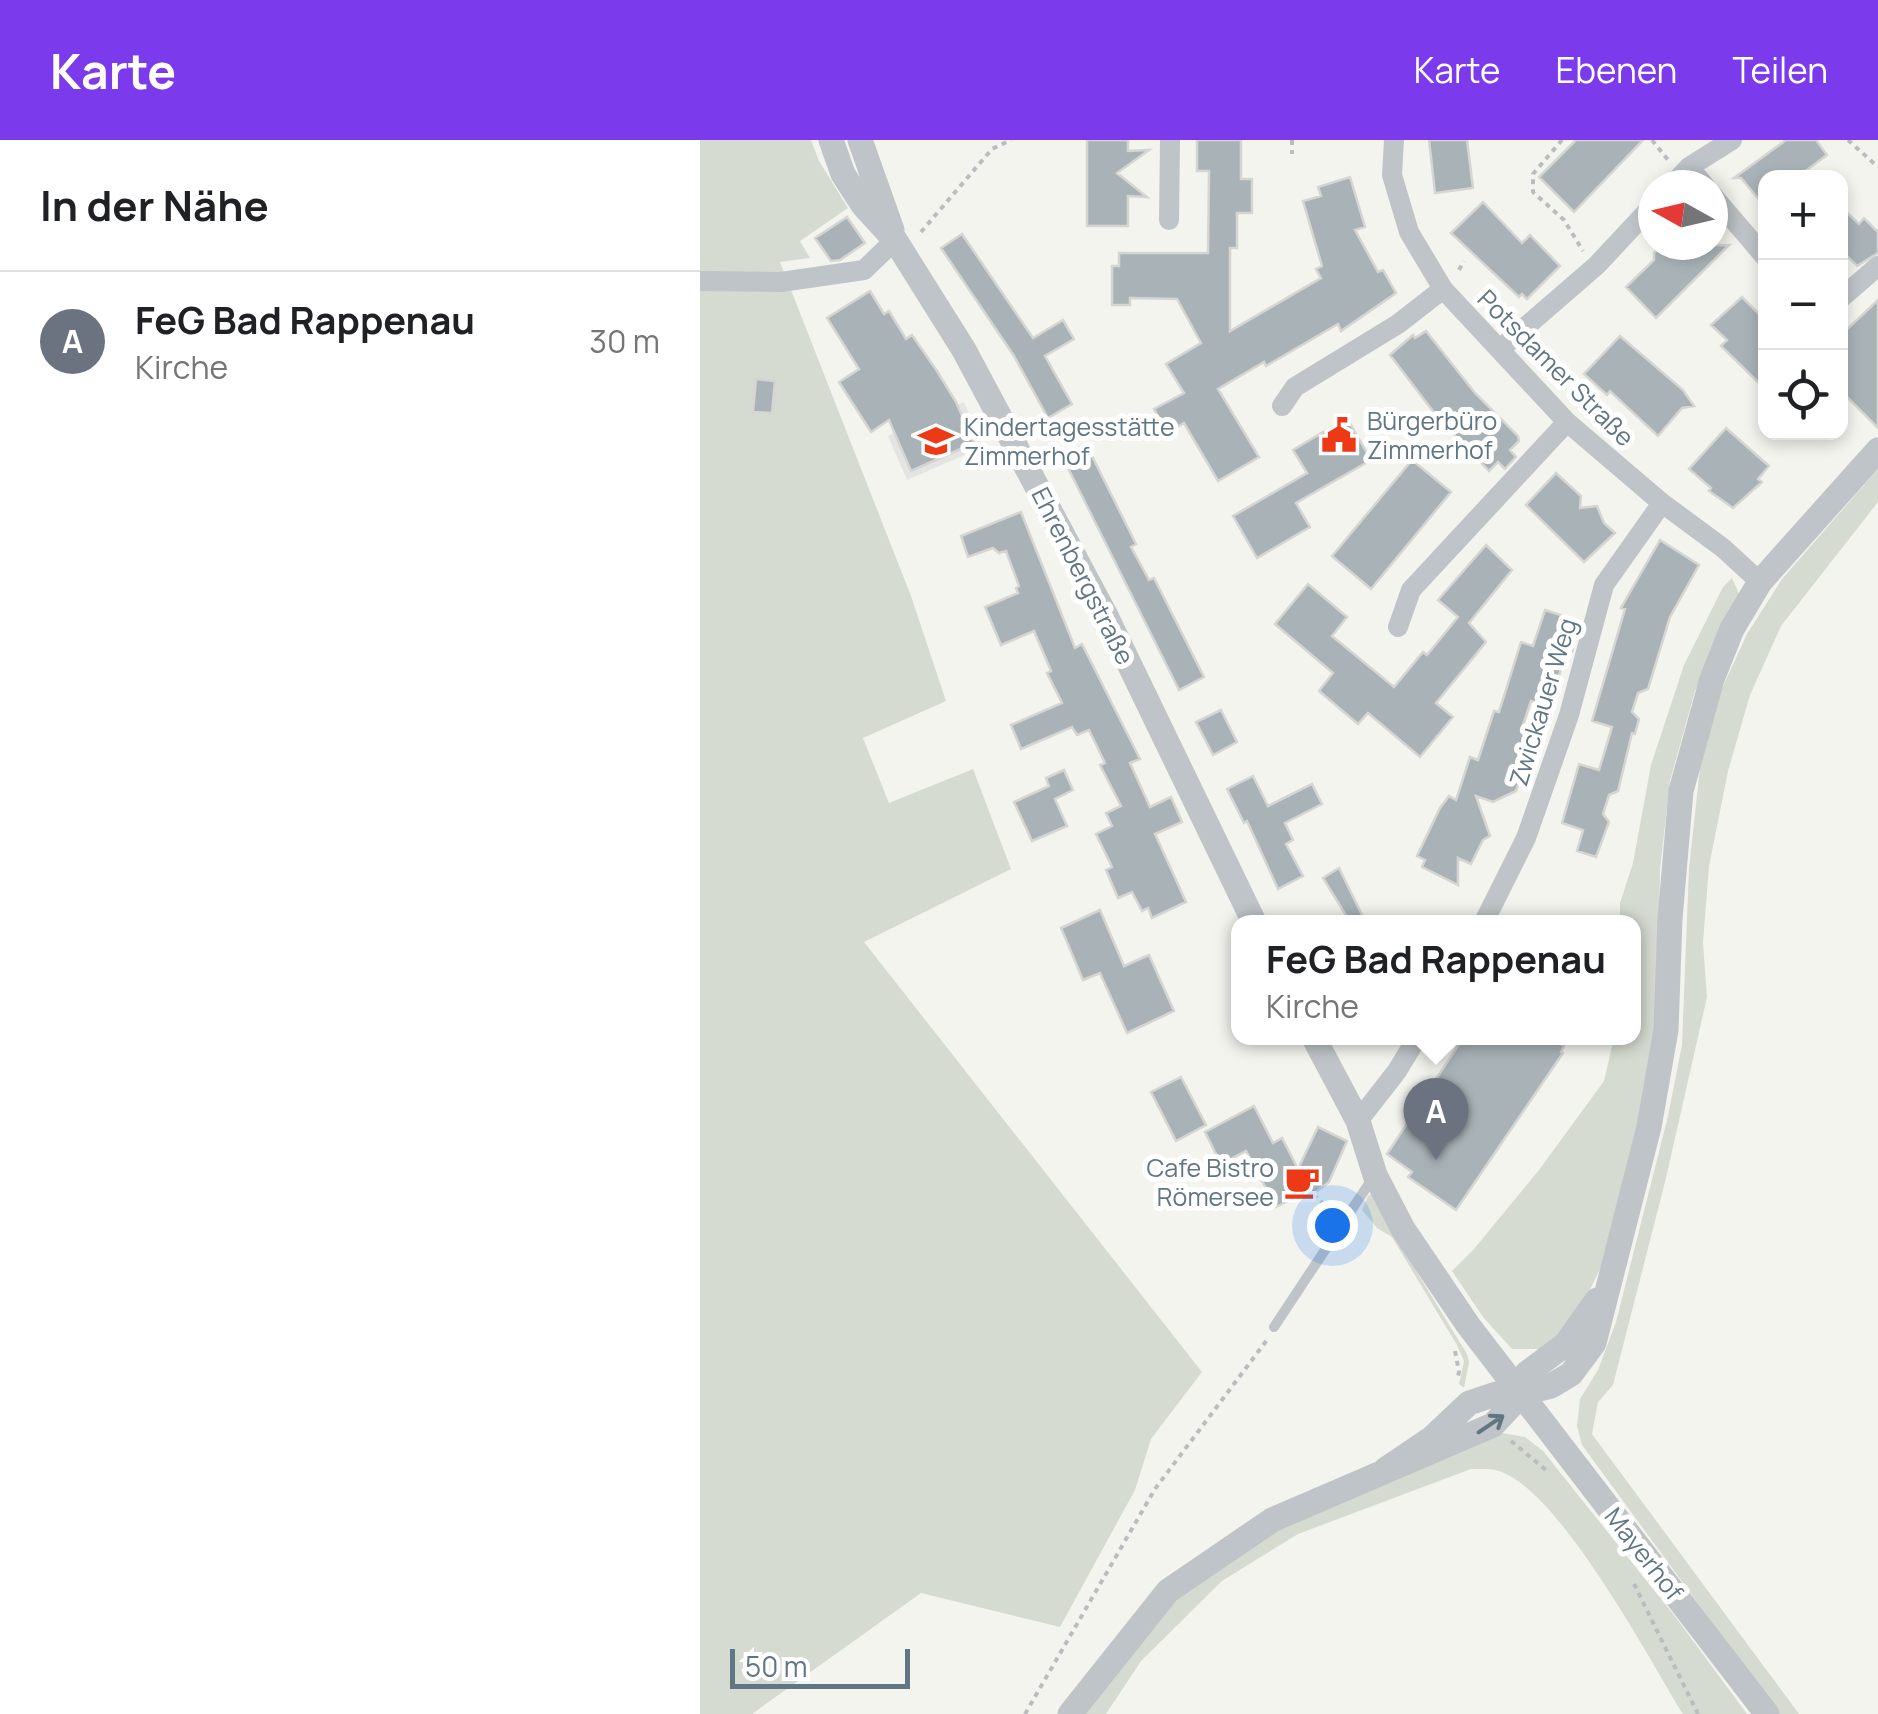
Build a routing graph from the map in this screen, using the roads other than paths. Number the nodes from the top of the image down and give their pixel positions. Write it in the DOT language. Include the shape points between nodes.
graph roads {
  1 [pos="831,140"];
  2 [pos="860,140"];
  3 [pos="1170,140"];
  4 [pos="1394,140"];
  5 [pos="1732,140"];
  6 [pos="1688,166"];
  7 [pos="1685,170"];
  8 [pos="1691,170"];
  9 [pos="1728,214"];
  10 [pos="1169,220"];
  11 [pos="1638,221"];
  12 [pos="899,247"];
  13 [pos="1758,249"];
  14 [pos="1878,266"];
  15 [pos="700,281"];
  16 [pos="1443,288"];
  17 [pos="1848,293"];
  18 [pos="1500,349"];
  19 [pos="1282,406"];
  20 [pos="1568,422"];
  21 [pos="1878,450"];
  22 [pos="1662,503"];
  23 [pos="1760,582"];
  24 [pos="1398,626"];
  25 [pos="1251,915"];
  26 [pos="1488,915"];
  27 [pos="1318,1045"];
  28 [pos="1413,1045"];
  29 [pos="1358,1120"];
  30 [pos="1375,1175"];
  31 [pos="1274,1327"];
  32 [pos="1523,1393"];
  33 [pos="1386,1468"];
  34 [pos="1070,1714"];
  35 [pos="1767,1714"];
  1 -- 12 [label="street, Ehrenbergstraße" via="843,174"];
  2 -- 12 [label="street, Ehrenbergstraße"];
  3 -- 10 [label="street"];
  4 -- 16 [label="street, Potsdamer Straße" via="1392,175 1409,232"];
  5 -- 6 [label="street"];
  6 -- 7 [label="street"];
  6 -- 8 [label="street"];
  9 -- 13 [label="street"];
  11 -- 18 [label="street"];
  12 -- 15 [label="street" via="864,270 781,282"];
  12 -- 25 [label="street, Ehrenbergstraße" via="964,350 1106,616"];
  14 -- 17 [label="street"];
  16 -- 18 [label="street, Potsdamer Straße"];
  16 -- 19 [label="street" via="1295,387"];
  18 -- 20 [label="street, Potsdamer Straße"];
  20 -- 22 [label="street, Potsdamer Straße"];
  20 -- 24 [label="street" via="1411,590"];
  21 -- 23 [label="street"];
  22 -- 23 [label="street, Potsdamer Straße"];
  22 -- 26 [label="street, Zwickauer Weg" via="1604,585 1526,838"];
  23 -- 32 [label="street" via="1712,679 1681,791 1666,1030 1649,1127 1594,1343 1571,1374"];
  27 -- 29 [label="street"];
  28 -- 29 [label="street"];
  29 -- 30 [label="street"];
  30 -- 31 [label="lane"];
  30 -- 32 [label="street" via="1402,1230"];
  33 -- 32 [label="street, one-way" via="1493,1425"];
  32 -- 33 [label="street" via="1469,1403"];
  32 -- 35 [label="street, Mayerhof"];
  33 -- 34 [label="street" via="1272,1520 1168,1591"];
}
